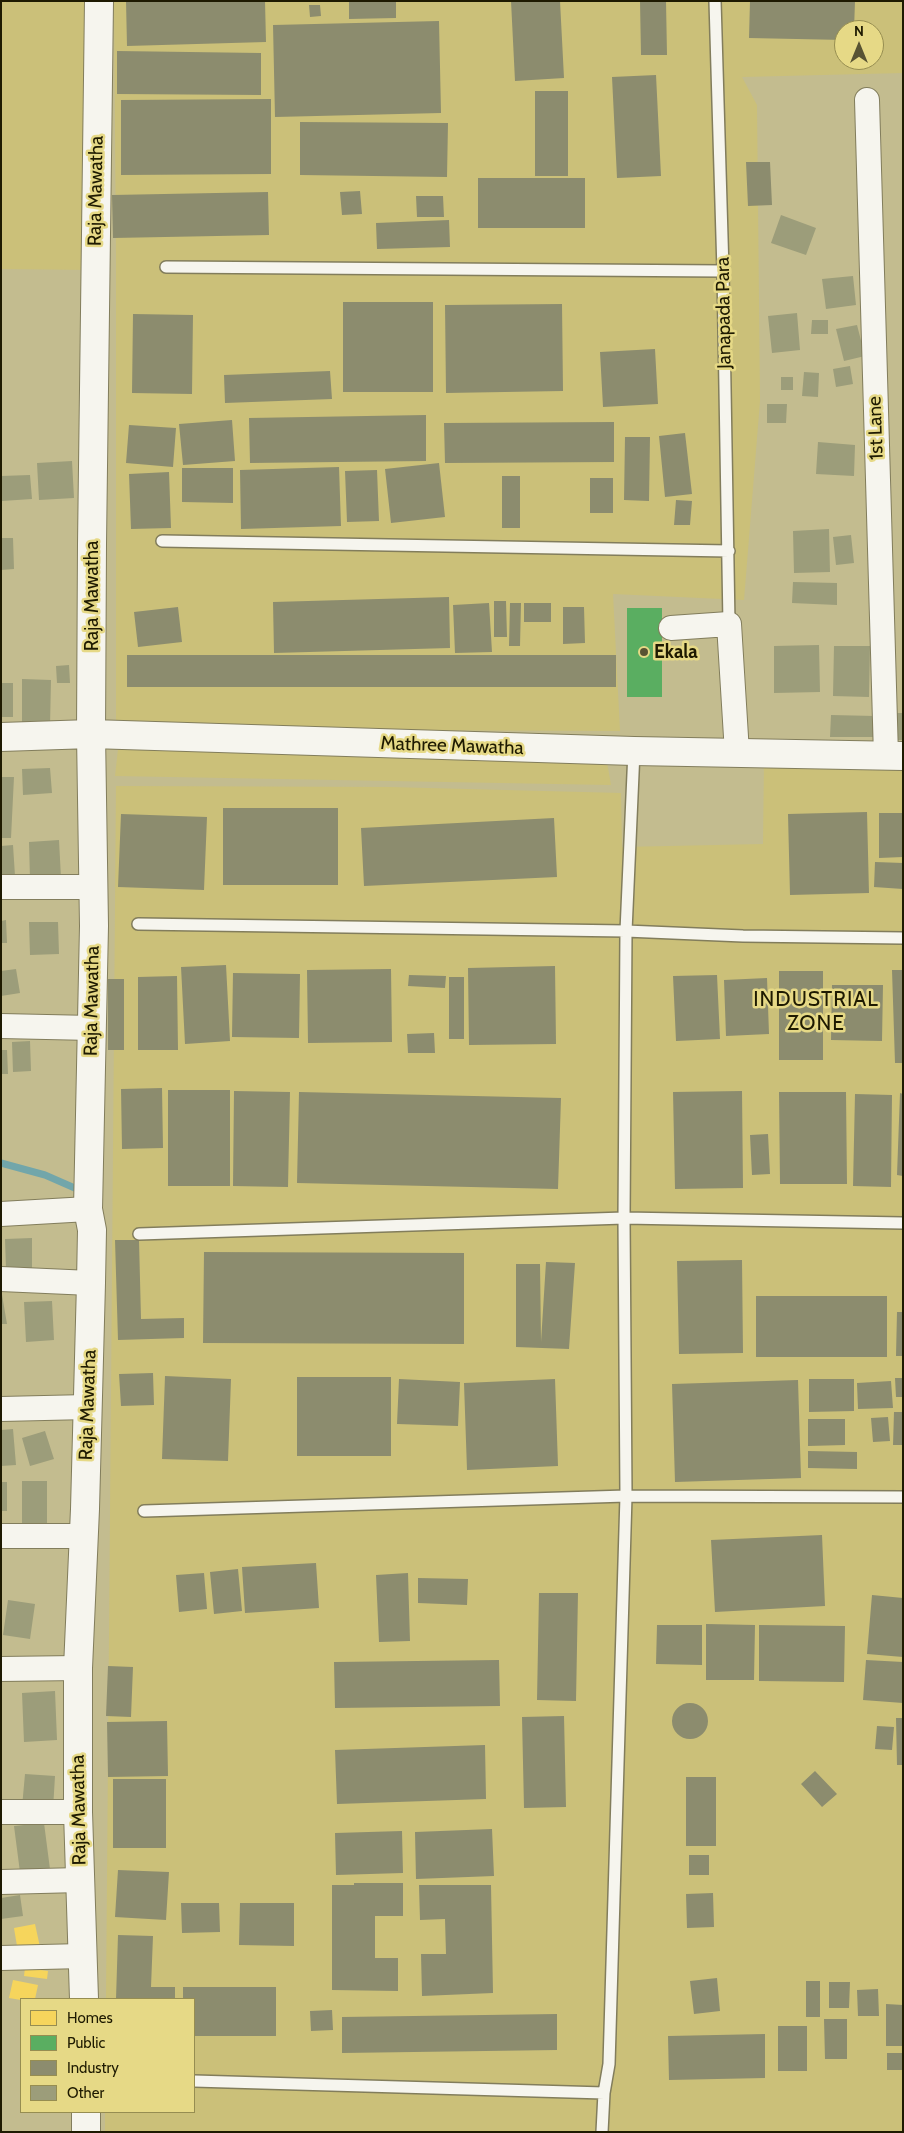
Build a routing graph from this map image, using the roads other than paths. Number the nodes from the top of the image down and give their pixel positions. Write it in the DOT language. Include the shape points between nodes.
graph roads {
  1 [pos="99,1"];
  2 [pos="716,1"];
  3 [pos="867,100"];
  4 [pos="166,267"];
  5 [pos="723,271"];
  6 [pos="162,541"];
  7 [pos="729,551"];
  8 [pos="729,624"];
  9 [pos="671,628"];
  10 [pos="91,734"];
  11 [pos="1,737"];
  12 [pos="634,751"];
  13 [pos="737,753"];
  14 [pos="894,756"];
  15 [pos="1,887"];
  16 [pos="93,887"];
  17 [pos="138,924"];
  18 [pos="626,931"];
  19 [pos="903,938"];
  20 [pos="1,1026"];
  21 [pos="92,1028"];
  22 [pos="88,1209"];
  23 [pos="1,1214"];
  24 [pos="624,1218"];
  25 [pos="903,1222"];
  26 [pos="139,1234"];
  27 [pos="1,1280"];
  28 [pos="91,1283"];
  29 [pos="88,1408"];
  30 [pos="1,1409"];
  31 [pos="626,1496"];
  32 [pos="903,1497"];
  33 [pos="144,1511"];
  34 [pos="1,1536"];
  35 [pos="83,1536"];
  36 [pos="78,1668"];
  37 [pos="1,1669"];
  38 [pos="1,1812"];
  39 [pos="78,1812"];
  40 [pos="80,1880"];
  41 [pos="1,1882"];
  42 [pos="83,1956"];
  43 [pos="1,1958"];
  44 [pos="84,1998"];
  45 [pos="195,2081"];
  46 [pos="604,2093"];
  47 [pos="86,2113"];
  48 [pos="86,2132"];
  49 [pos="602,2132"];
  1 -- 10 [label="street, Raja Mawatha"];
  2 -- 5 [label="lane, Janapada Para"];
  3 -- 14 [label="street, 1st Lane"];
  4 -- 5 [label="lane"];
  5 -- 7 [label="lane, Janapada Para"];
  6 -- 7 [label="lane"];
  7 -- 8 [label="lane, Janapada Para"];
  8 -- 9 [label="street"];
  8 -- 13 [label="street"];
  10 -- 11 [label="street, Mathree Mawatha"];
  10 -- 12 [label="street, Mathree Mawatha"];
  10 -- 16 [label="street, Raja Mawatha"];
  12 -- 13 [label="street, Mathree Mawatha"];
  12 -- 18 [label="lane"];
  13 -- 14 [label="street, Mathree Mawatha"];
  15 -- 16 [label="street"];
  16 -- 21 [label="street, Raja Mawatha"];
  17 -- 18 [label="lane"];
  18 -- 19 [label="lane"];
  18 -- 24 [label="lane"];
  20 -- 21 [label="street"];
  21 -- 22 [label="street, Raja Mawatha"];
  22 -- 23 [label="street"];
  22 -- 28 [label="street, Raja Mawatha" via="92,1230"];
  24 -- 25 [label="lane"];
  24 -- 26 [label="lane"];
  24 -- 31 [label="lane"];
  27 -- 28 [label="street"];
  28 -- 29 [label="street, Raja Mawatha"];
  29 -- 30 [label="street"];
  29 -- 35 [label="street, Raja Mawatha"];
  31 -- 32 [label="lane"];
  31 -- 33 [label="lane"];
  31 -- 46 [label="lane" via="609,2054"];
  34 -- 35 [label="street"];
  35 -- 36 [label="street, Raja Mawatha"];
  36 -- 37 [label="street"];
  36 -- 39 [label="street, Raja Mawatha"];
  38 -- 39 [label="street"];
  39 -- 40 [label="street, Raja Mawatha"];
  40 -- 41 [label="street"];
  40 -- 42 [label="street, Raja Mawatha"];
  42 -- 43 [label="street"];
  42 -- 44 [label="street, Raja Mawatha"];
  45 -- 46 [label="lane"];
  46 -- 49 [label="lane"];
  47 -- 48 [label="street"];
}
